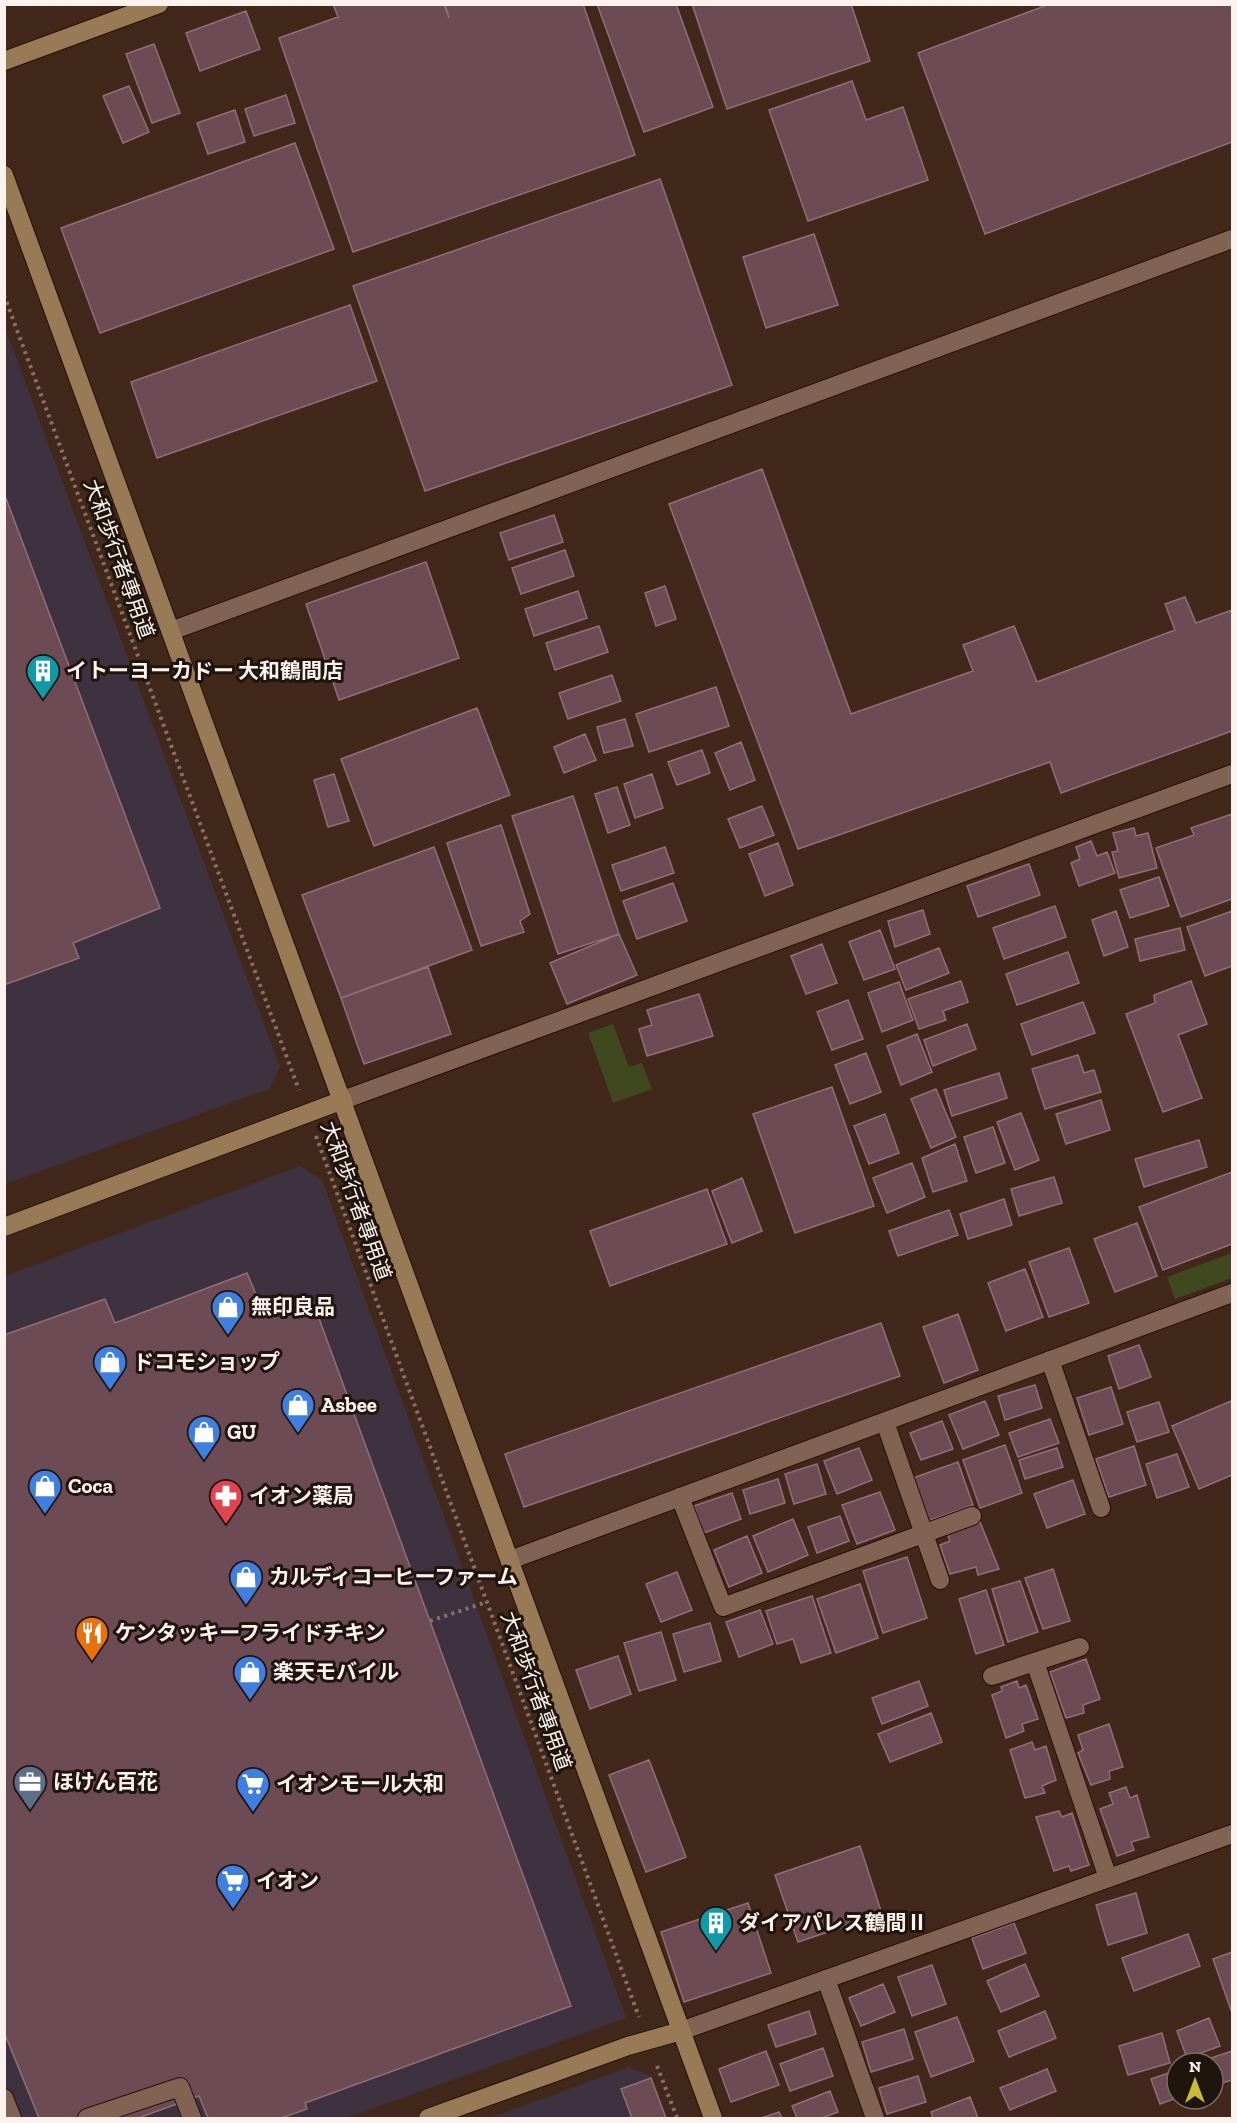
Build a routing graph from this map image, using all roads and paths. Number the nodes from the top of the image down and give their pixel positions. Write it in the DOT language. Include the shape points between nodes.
graph roads {
  1 [pos="159,4"];
  2 [pos="4,61"];
  3 [pos="4,175"];
  4 [pos="1233,239"];
  5 [pos="4,295"];
  6 [pos="171,631"];
  7 [pos="1233,774"];
  8 [pos="343,1100"];
  9 [pos="308,1115"];
  10 [pos="4,1227"];
  11 [pos="1233,1293"];
  12 [pos="1050,1360"];
  13 [pos="885,1422"];
  14 [pos="680,1497"];
  15 [pos="1101,1508"];
  16 [pos="972,1516"];
  17 [pos="923,1534"];
  18 [pos="510,1560"];
  19 [pos="940,1580"];
  20 [pos="487,1602"];
  21 [pos="430,1621"];
  22 [pos="1080,1647"];
  23 [pos="1035,1662"];
  24 [pos="992,1676"];
  25 [pos="1233,1834"];
  26 [pos="1108,1878"];
  27 [pos="826,1979"];
  28 [pos="681,2031"];
  29 [pos="648,2040"];
  30 [pos="4,2098"];
  31 [pos="12,2118"];
  32 [pos="87,2118"];
  33 [pos="192,2118"];
  34 [pos="428,2118"];
  35 [pos="677,2118"];
  36 [pos="713,2118"];
  37 [pos="875,2118"];
  1 -- 2 [label="street"];
  3 -- 6 [label="street"];
  4 -- 6 [label="street"];
  5 -- 9 [label="path, 大和歩行者専用道"];
  6 -- 8 [label="street"];
  7 -- 8 [label="street"];
  8 -- 9 [label="street"];
  8 -- 18 [label="street"];
  9 -- 10 [label="street"];
  9 -- 20 [label="path, 大和歩行者専用道"];
  11 -- 12 [label="street"];
  12 -- 13 [label="street"];
  12 -- 15 [label="street"];
  13 -- 14 [label="street"];
  13 -- 17 [label="street"];
  14 -- 17 [label="street" via="723,1607"];
  14 -- 18 [label="street"];
  16 -- 17 [label="street"];
  17 -- 19 [label="street"];
  18 -- 28 [label="street"];
  20 -- 21 [label="path"];
  20 -- 29 [label="path, 大和歩行者専用道"];
  22 -- 23 [label="street"];
  23 -- 24 [label="street"];
  23 -- 26 [label="street"];
  25 -- 26 [label="street"];
  26 -- 27 [label="street"];
  27 -- 28 [label="street"];
  27 -- 37 [label="street"];
  28 -- 29 [label="street"];
  28 -- 36 [label="street"];
  29 -- 34 [label="street"];
  29 -- 35 [label="path, 大和歩行者専用道"];
  30 -- 31 [label="street"];
  32 -- 33 [label="street" via="180,2087"];
}
